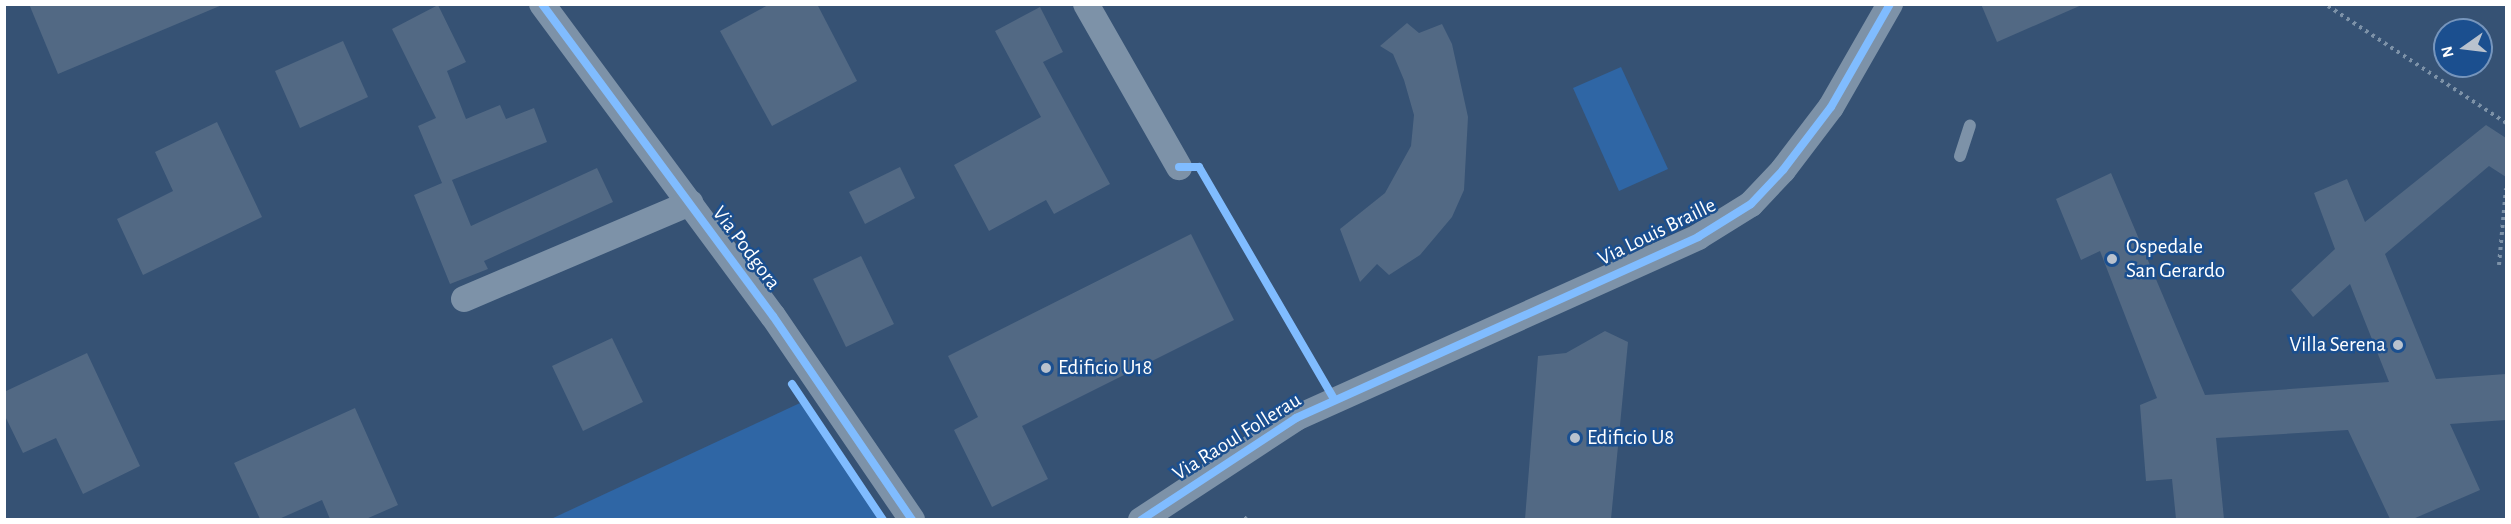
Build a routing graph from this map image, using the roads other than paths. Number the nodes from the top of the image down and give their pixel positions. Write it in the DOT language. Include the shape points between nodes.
graph roads {
  1 [pos="542,4"];
  2 [pos="1086,4"];
  3 [pos="1890,4"];
  4 [pos="1970,126"];
  5 [pos="1960,156"];
  6 [pos="1179,167"];
  7 [pos="690,203"];
  8 [pos="464,299"];
  9 [pos="1421,361"];
  10 [pos="912,519"];
  11 [pos="1141,519"];
  1 -- 7 [label="street, Via Podgora"];
  2 -- 6 [label="street"];
  3 -- 9 [label="street, Via Louis Braille" via="1832,106 1783,171 1751,204 1698,237"];
  4 -- 5 [label="lane"];
  7 -- 8 [label="street, Via Podgora"];
  7 -- 10 [label="street, Via Podgora" via="774,316"];
  9 -- 11 [label="street, Via Raoul Follerau" via="1296,418"];
}
